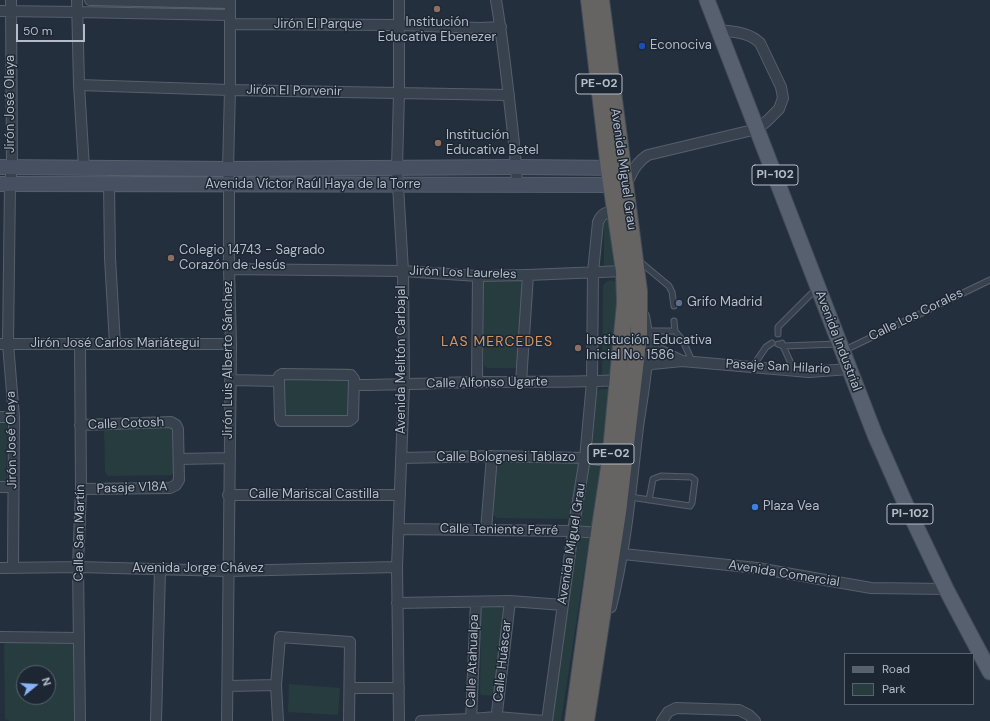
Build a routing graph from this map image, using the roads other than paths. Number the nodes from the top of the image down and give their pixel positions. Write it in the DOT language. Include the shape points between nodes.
graph roads {
  1 [pos="11,0"];
  2 [pos="77,0"];
  3 [pos="90,0"];
  4 [pos="399,0"];
  5 [pos="496,0"];
  6 [pos="589,0"];
  7 [pos="601,0"];
  8 [pos="707,0"];
  9 [pos="230,1"];
  10 [pos="0,11"];
  11 [pos="11,11"];
  12 [pos="77,12"];
  13 [pos="230,20"];
  14 [pos="400,25"];
  15 [pos="501,27"];
  16 [pos="719,30"];
  17 [pos="79,85"];
  18 [pos="230,90"];
  19 [pos="400,94"];
  20 [pos="509,95"];
  21 [pos="757,129"];
  22 [pos="6,167"];
  23 [pos="516,167"];
  24 [pos="84,168"];
  25 [pos="397,168"];
  26 [pos="622,169"];
  27 [pos="228,170"];
  28 [pos="5,184"];
  29 [pos="109,184"];
  30 [pos="517,184"];
  31 [pos="229,185"];
  32 [pos="398,185"];
  33 [pos="619,186"];
  34 [pos="616,211"];
  35 [pos="635,258"];
  36 [pos="229,269"];
  37 [pos="403,271"];
  38 [pos="624,271"];
  39 [pos="593,272"];
  40 [pos="528,275"];
  41 [pos="478,276"];
  42 [pos="990,280"];
  43 [pos="818,287"];
  44 [pos="674,306"];
  45 [pos="674,321"];
  46 [pos="675,331"];
  47 [pos="778,334"];
  48 [pos="645,335"];
  49 [pos="772,343"];
  50 [pos="4,344"];
  51 [pos="114,344"];
  52 [pos="231,344"];
  53 [pos="80,345"];
  54 [pos="841,347"];
  55 [pos="687,362"];
  56 [pos="646,366"];
  57 [pos="753,366"];
  58 [pos="849,369"];
  59 [pos="794,370"];
  60 [pos="230,380"];
  61 [pos="619,380"];
  62 [pos="279,381"];
  63 [pos="477,382"];
  64 [pos="521,382"];
  65 [pos="592,382"];
  66 [pos="354,385"];
  67 [pos="404,385"];
  68 [pos="0,417"];
  69 [pos="14,417"];
  70 [pos="80,425"];
  71 [pos="492,456"];
  72 [pos="230,458"];
  73 [pos="401,458"];
  74 [pos="586,458"];
  75 [pos="179,459"];
  76 [pos="626,462"];
  77 [pos="0,487"];
  78 [pos="13,487"];
  79 [pos="81,490"];
  80 [pos="228,495"];
  81 [pos="400,495"];
  82 [pos="630,498"];
  83 [pos="649,500"];
  84 [pos="399,529"];
  85 [pos="486,530"];
  86 [pos="573,531"];
  87 [pos="599,533"];
  88 [pos="622,554"];
  89 [pos="78,567"];
  90 [pos="397,567"];
  91 [pos="0,568"];
  92 [pos="13,568"];
  93 [pos="160,570"];
  94 [pos="228,571"];
  95 [pos="946,589"];
  96 [pos="510,601"];
  97 [pos="476,602"];
  98 [pos="397,603"];
  99 [pos="563,605"];
  100 [pos="0,637"];
  101 [pos="79,638"];
  102 [pos="596,654"];
  103 [pos="989,669"];
  104 [pos="276,685"];
  105 [pos="228,686"];
  106 [pos="350,688"];
  107 [pos="399,688"];
  108 [pos="496,719"];
  109 [pos="471,720"];
  110 [pos="80,721"];
  111 [pos="156,721"];
  112 [pos="227,721"];
  113 [pos="278,721"];
  114 [pos="349,721"];
  115 [pos="399,721"];
  116 [pos="421,721"];
  117 [pos="545,721"];
  118 [pos="573,721"];
  119 [pos="586,721"];
  120 [pos="662,721"];
  121 [pos="755,721"];
  1 -- 11 [label="street, Jirón José Olaya"];
  2 -- 12 [label="street"];
  3 -- 9 [label="street"];
  4 -- 14 [label="street, Avenida Melitón Carbajal"];
  5 -- 15 [label="street"];
  6 -- 26 [label="highway, Avenida Miguel Grau / PE-02"];
  7 -- 26 [label="highway, Avenida Miguel Grau / PE-02"];
  8 -- 16 [label="main road, Avenida Industrial / PI-102"];
  9 -- 13 [label="street, Jirón Luis Alberto Sánchez"];
  10 -- 11 [label="street, Jirón El Parque"];
  11 -- 12 [label="street, Jirón El Parque"];
  11 -- 22 [label="street, Jirón José Olaya"];
  12 -- 13 [label="street, Jirón El Parque"];
  12 -- 17 [label="street"];
  13 -- 14 [label="street, Jirón El Parque"];
  13 -- 18 [label="street, Jirón Luis Alberto Sánchez"];
  14 -- 15 [label="street, Jirón El Parque"];
  14 -- 19 [label="street, Avenida Melitón Carbajal"];
  15 -- 20 [label="street"];
  16 -- 21 [label="main road, Avenida Industrial / PI-102"];
  16 -- 21 [label="street" via="738,32 755,38 781,88 783,98 779,109"];
  17 -- 18 [label="street, Jirón El Porvenir"];
  17 -- 24 [label="street"];
  18 -- 19 [label="street, Jirón El Porvenir"];
  18 -- 27 [label="street, Jirón Luis Alberto Sánchez"];
  19 -- 20 [label="street, Jirón El Porvenir"];
  19 -- 25 [label="street, Avenida Melitón Carbajal"];
  20 -- 23 [label="street"];
  21 -- 26 [label="street" via="648,155 636,164"];
  21 -- 43 [label="main road, Avenida Industrial / PI-102"];
  22 -- 24 [label="main road, Avenida Víctor Raúl Haya de la Torre"];
  22 -- 28 [label="street, Jirón José Olaya"];
  23 -- 25 [label="main road, Avenida Víctor Raúl Haya de la Torre"];
  23 -- 26 [label="main road, Avenida Víctor Raúl Haya de la Torre"];
  23 -- 30 [label="street"];
  24 -- 27 [label="main road, Avenida Víctor Raúl Haya de la Torre"];
  25 -- 27 [label="main road, Avenida Víctor Raúl Haya de la Torre"];
  25 -- 32 [label="street, Avenida Melitón Carbajal"];
  26 -- 33 [label="highway, Avenida Miguel Grau / PE-02"];
  26 -- 33 [label="street"];
  27 -- 31 [label="street, Jirón Luis Alberto Sánchez"];
  28 -- 29 [label="main road, Avenida Víctor Raúl Haya de la Torre"];
  28 -- 50 [label="street, Jirón José Olaya"];
  29 -- 31 [label="main road, Avenida Víctor Raúl Haya de la Torre"];
  29 -- 51 [label="street"];
  30 -- 32 [label="main road, Avenida Víctor Raúl Haya de la Torre"];
  30 -- 33 [label="main road, Avenida Víctor Raúl Haya de la Torre"];
  31 -- 32 [label="main road, Avenida Víctor Raúl Haya de la Torre"];
  31 -- 36 [label="street, Jirón Luis Alberto Sánchez"];
  32 -- 37 [label="street, Avenida Melitón Carbajal"];
  33 -- 34 [label="highway, Avenida Miguel Grau / PE-02"];
  33 -- 35 [label="highway, Avenida Miguel Grau / PE-02"];
  34 -- 38 [label="highway, Avenida Miguel Grau / PE-02"];
  34 -- 39 [label="street, Avenida Miguel Grau" via="605,212 598,222"];
  35 -- 44 [label="lane" via="669,286"];
  35 -- 48 [label="highway, Avenida Miguel Grau / PE-02"];
  36 -- 37 [label="street, Jirón Los Laureles"];
  36 -- 52 [label="street, Jirón Luis Alberto Sánchez"];
  37 -- 41 [label="street, Jirón Los Laureles"];
  37 -- 67 [label="street, Avenida Melitón Carbajal"];
  38 -- 39 [label="street, Jirón Los Laureles"];
  38 -- 61 [label="highway, Avenida Miguel Grau / PE-02" via="625,303"];
  39 -- 40 [label="street, Jirón Los Laureles"];
  39 -- 65 [label="street, Avenida Miguel Grau"];
  40 -- 41 [label="street, Jirón Los Laureles"];
  40 -- 64 [label="street"];
  41 -- 63 [label="street"];
  42 -- 54 [label="lane, Calle Los Corales"];
  43 -- 47 [label="lane" via="778,327"];
  43 -- 54 [label="main road, Avenida Industrial / PI-102"];
  45 -- 46 [label="lane"];
  46 -- 48 [label="lane"];
  46 -- 55 [label="lane" via="683,341"];
  48 -- 55 [label="street, Pasaje San Hilario" via="655,348"];
  48 -- 56 [label="street, Avenida Miguel Grau"];
  48 -- 76 [label="highway, Avenida Miguel Grau / PE-02"];
  49 -- 57 [label="lane" via="766,346"];
  50 -- 53 [label="street, Jirón José Carlos Mariátegui"];
  50 -- 69 [label="street, Jirón José Olaya"];
  51 -- 52 [label="street, Jirón José Carlos Mariátegui"];
  51 -- 53 [label="street, Jirón José Carlos Mariátegui"];
  52 -- 60 [label="street, Jirón Luis Alberto Sánchez"];
  53 -- 70 [label="street, Calle San Martín"];
  54 -- 58 [label="main road, Avenida Industrial / PI-102"];
  54 -- 59 [label="lane" via="781,344"];
  55 -- 56 [label="street, Pasaje San Hilario"];
  55 -- 57 [label="street, Pasaje San Hilario"];
  56 -- 76 [label="street, Avenida Miguel Grau"];
  57 -- 59 [label="street, Pasaje San Hilario"];
  58 -- 59 [label="street, Pasaje San Hilario" via="809,372"];
  58 -- 95 [label="main road, Avenida Industrial / PI-102" via="905,503"];
  60 -- 62 [label="street"];
  60 -- 72 [label="street, Jirón Luis Alberto Sánchez"];
  61 -- 65 [label="street, Calle Alfonso Ugarte"];
  61 -- 76 [label="highway, Avenida Miguel Grau / PE-02"];
  62 -- 66 [label="street" via="282,374 351,375"];
  62 -- 66 [label="street" via="280,419 283,422 352,420"];
  63 -- 64 [label="street, Calle Alfonso Ugarte"];
  63 -- 67 [label="street, Calle Alfonso Ugarte"];
  64 -- 65 [label="street, Calle Alfonso Ugarte"];
  65 -- 74 [label="street, Avenida Miguel Grau"];
  66 -- 67 [label="street, Calle Alfonso Ugarte"];
  67 -- 73 [label="street, Avenida Melitón Carbajal"];
  68 -- 69 [label="street"];
  69 -- 78 [label="street, Jirón José Olaya"];
  70 -- 75 [label="street, Calle Cotosh" via="171,422 178,429"];
  70 -- 79 [label="street, Calle San Martín"];
  71 -- 73 [label="street, Calle Bolognesi Tablazo"];
  71 -- 74 [label="street, Calle Bolognesi Tablazo"];
  71 -- 85 [label="street"];
  72 -- 75 [label="street"];
  72 -- 80 [label="street, Jirón Luis Alberto Sánchez"];
  73 -- 81 [label="street, Avenida Melitón Carbajal"];
  74 -- 76 [label="street, Calle Bolognesi Tablazo"];
  74 -- 86 [label="street, Avenida Miguel Grau"];
  75 -- 79 [label="street, Pasaje V18A" via="179,480 170,488"];
  76 -- 82 [label="street, Avenida Miguel Grau"];
  76 -- 87 [label="highway, Avenida Miguel Grau / PE-02"];
  76 -- 102 [label="highway, Avenida Miguel Grau / PE-02"];
  77 -- 78 [label="street"];
  78 -- 92 [label="street, Jirón José Olaya"];
  79 -- 89 [label="street, Calle San Martín"];
  80 -- 81 [label="street, Calle Mariscal Castilla"];
  80 -- 94 [label="street, Jirón Luis Alberto Sánchez"];
  81 -- 84 [label="street, Avenida Melitón Carbajal"];
  82 -- 83 [label="lane"];
  82 -- 88 [label="street, Avenida Miguel Grau"];
  83 -- 83 [label="lane" via="690,506 695,480 661,476 653,479"];
  84 -- 85 [label="street, Calle Teniente Ferré"];
  84 -- 90 [label="street, Avenida Melitón Carbajal"];
  85 -- 86 [label="street, Calle Teniente Ferré"];
  86 -- 87 [label="street, Calle Teniente Ferré"];
  86 -- 99 [label="street, Avenida Miguel Grau"];
  87 -- 118 [label="highway, Avenida Miguel Grau / PE-02"];
  88 -- 95 [label="street, Avenida Comercial" via="757,568 871,588"];
  88 -- 102 [label="street, Avenida Miguel Grau" via="611,605"];
  89 -- 92 [label="street, Avenida Jorge Chávez"];
  89 -- 93 [label="street, Avenida Jorge Chávez"];
  89 -- 101 [label="street, Calle San Martín"];
  90 -- 94 [label="street, Avenida Jorge Chávez"];
  90 -- 98 [label="street, Avenida Melitón Carbajal"];
  91 -- 92 [label="street, Avenida Jorge Chávez"];
  93 -- 94 [label="street, Avenida Jorge Chávez"];
  93 -- 111 [label="street"];
  94 -- 105 [label="street, Jirón Luis Alberto Sánchez"];
  95 -- 103 [label="main road, Avenida Industrial / PI-102"];
  96 -- 97 [label="street"];
  96 -- 99 [label="street"];
  96 -- 108 [label="street, Calle Huáscar"];
  97 -- 98 [label="street"];
  97 -- 109 [label="street, Calle Atahualpa"];
  98 -- 107 [label="street, Avenida Melitón Carbajal"];
  99 -- 117 [label="street, Avenida Miguel Grau"];
  100 -- 101 [label="street"];
  101 -- 110 [label="street, Calle San Martín"];
  102 -- 119 [label="highway, Avenida Miguel Grau / PE-02"];
  104 -- 105 [label="street"];
  104 -- 106 [label="street" via="280,637 350,642"];
  104 -- 113 [label="street"];
  105 -- 112 [label="street, Jirón Luis Alberto Sánchez"];
  106 -- 107 [label="street"];
  106 -- 114 [label="street"];
  107 -- 115 [label="street, Avenida Melitón Carbajal"];
  108 -- 109 [label="street"];
  108 -- 117 [label="street"];
  109 -- 116 [label="street"];
  120 -- 121 [label="street" via="668,712 676,708 740,710"];
}
